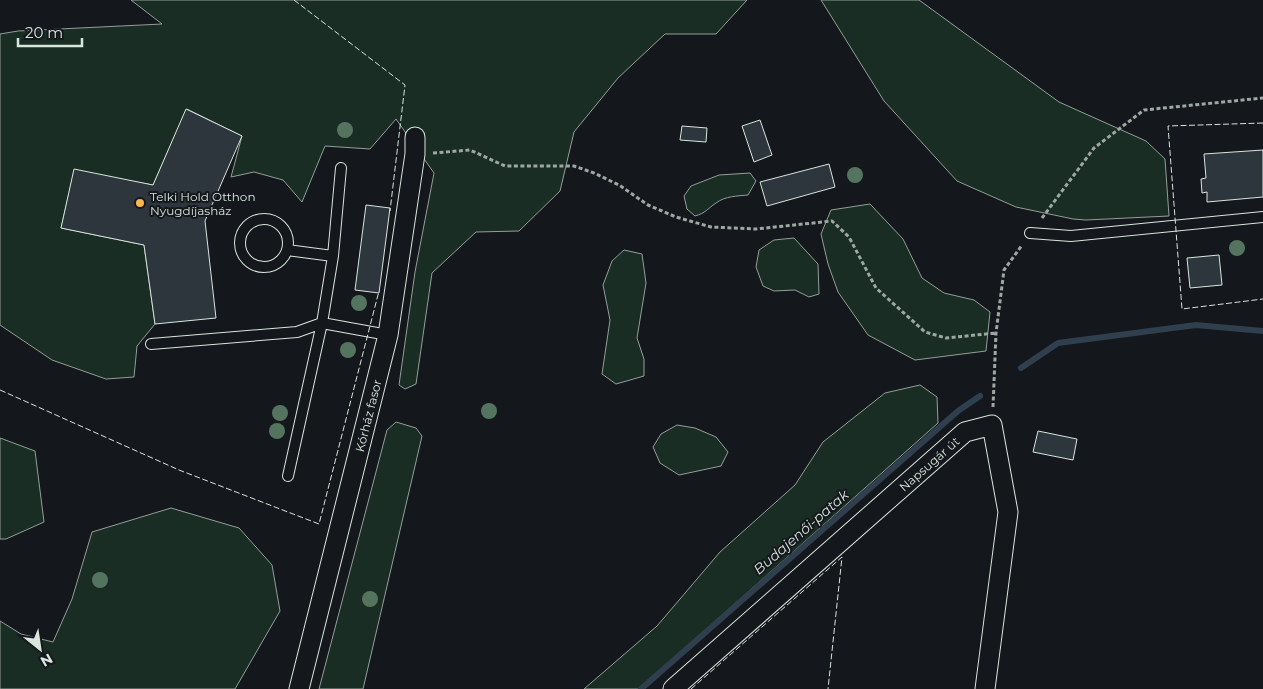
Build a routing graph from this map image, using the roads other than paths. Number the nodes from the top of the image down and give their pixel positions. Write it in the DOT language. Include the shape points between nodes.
graph roads {
  1 [pos="415,145"];
  2 [pos="340,168"];
  3 [pos="1263,217"];
  4 [pos="1030,232"];
  5 [pos="288,250"];
  6 [pos="333,256"];
  7 [pos="322,323"];
  8 [pos="388,335"];
  9 [pos="151,344"];
  10 [pos="288,476"];
  11 [pos="299,689"];
  12 [pos="673,689"];
  13 [pos="985,689"];
  1 -- 8 [label="street, Kórház fasor"];
  2 -- 6 [label="lane"];
  3 -- 4 [label="lane" via="1071,236"];
  5 -- 5 [label="lane" via="286,233 274,221 266,219 250,223 240,235 240,251 256,267 272,267"];
  5 -- 6 [label="lane"];
  6 -- 7 [label="lane"];
  7 -- 8 [label="lane"];
  7 -- 9 [label="lane" via="298,332"];
  7 -- 10 [label="lane"];
  8 -- 11 [label="street, Kórház fasor"];
  12 -- 13 [label="street, Napsugár út" via="965,432 992,425 1008,512"];
}
